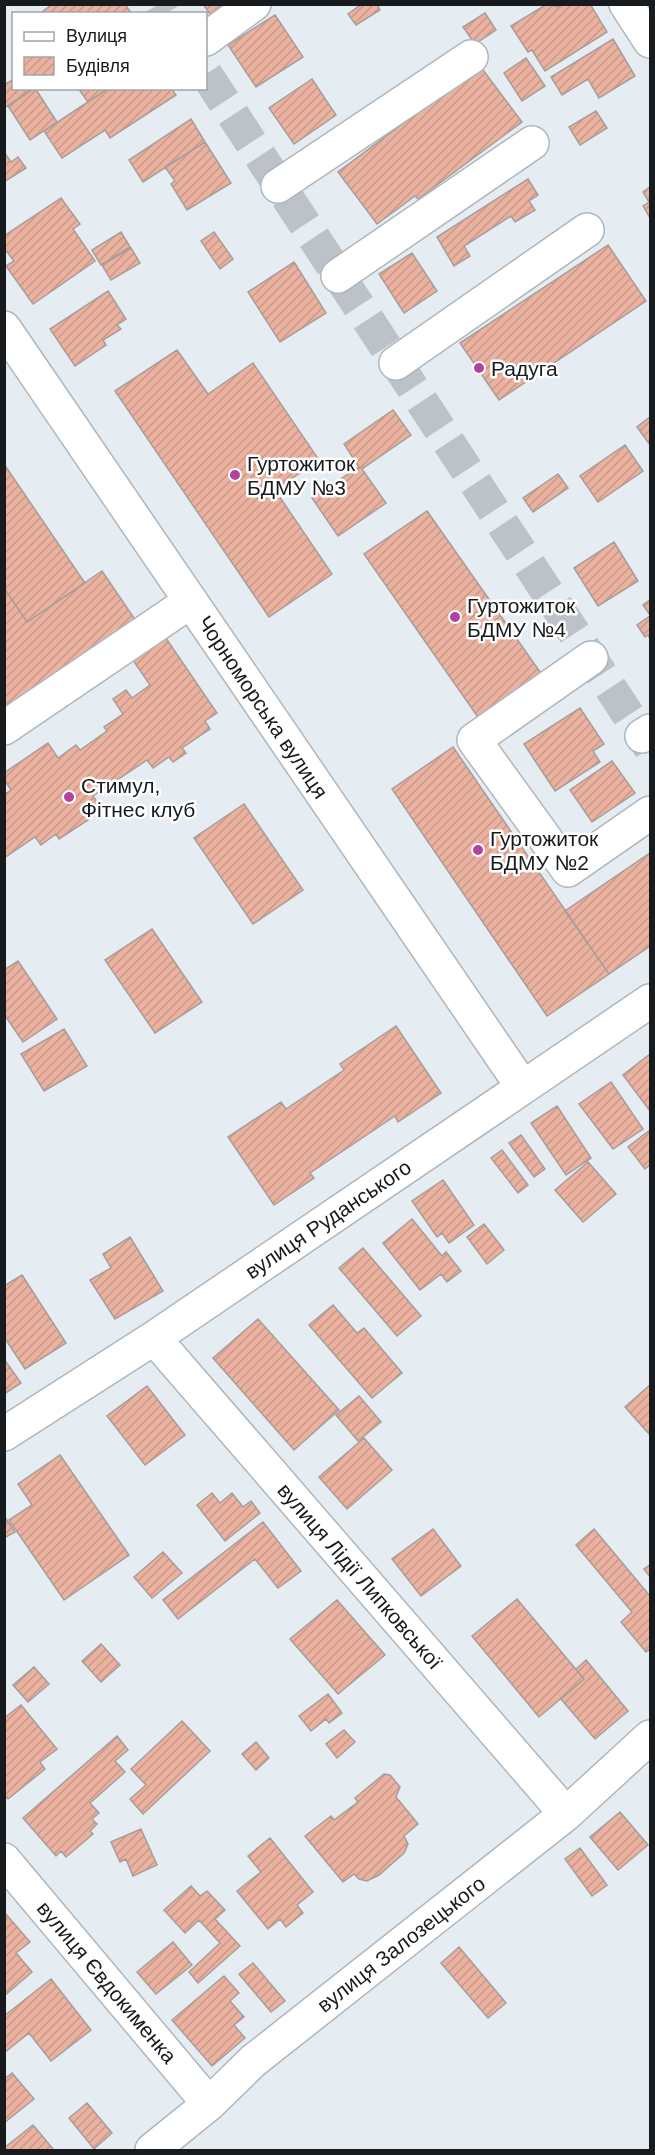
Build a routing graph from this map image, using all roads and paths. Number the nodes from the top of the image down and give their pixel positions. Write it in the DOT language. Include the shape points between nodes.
graph roads {
  1 [pos="254,4"];
  2 [pos="626,4"];
  3 [pos="207,38"];
  4 [pos="651,41"];
  5 [pos="471,57"];
  6 [pos="532,143"];
  7 [pos="278,186"];
  8 [pos="587,230"];
  9 [pos="338,276"];
  10 [pos="4,328"];
  11 [pos="396,363"];
  12 [pos="190,601"];
  13 [pos="591,658"];
  14 [pos="4,728"];
  15 [pos="651,813"];
  16 [pos="651,1001"];
  17 [pos="522,1086"];
  18 [pos="154,1338"];
  19 [pos="4,1434"];
  20 [pos="651,1737"];
  21 [pos="566,1814"];
  22 [pos="4,1860"];
  23 [pos="209,2104"];
  24 [pos="152,2151"];
  1 -- 3 [label="street"];
  2 -- 4 [label="street"];
  5 -- 7 [label="street"];
  6 -- 9 [label="street"];
  8 -- 11 [label="street"];
  10 -- 12 [label="street, Чорноморська вулиця"];
  12 -- 14 [label="street"];
  12 -- 17 [label="street, Чорноморська вулиця"];
  13 -- 15 [label="street" via="474,740 568,870"];
  16 -- 17 [label="street, вулиця Руданського"];
  17 -- 18 [label="street, вулиця Руданського"];
  18 -- 19 [label="street, вулиця Руданського"];
  18 -- 21 [label="street, вулиця Лідії Липковської"];
  20 -- 21 [label="street, вулиця Залозецького"];
  21 -- 23 [label="street, вулиця Залозецького" via="253,2061"];
  22 -- 23 [label="street, вулиця Євдокименка"];
  23 -- 24 [label="street, вулиця Залозецького"];
}
